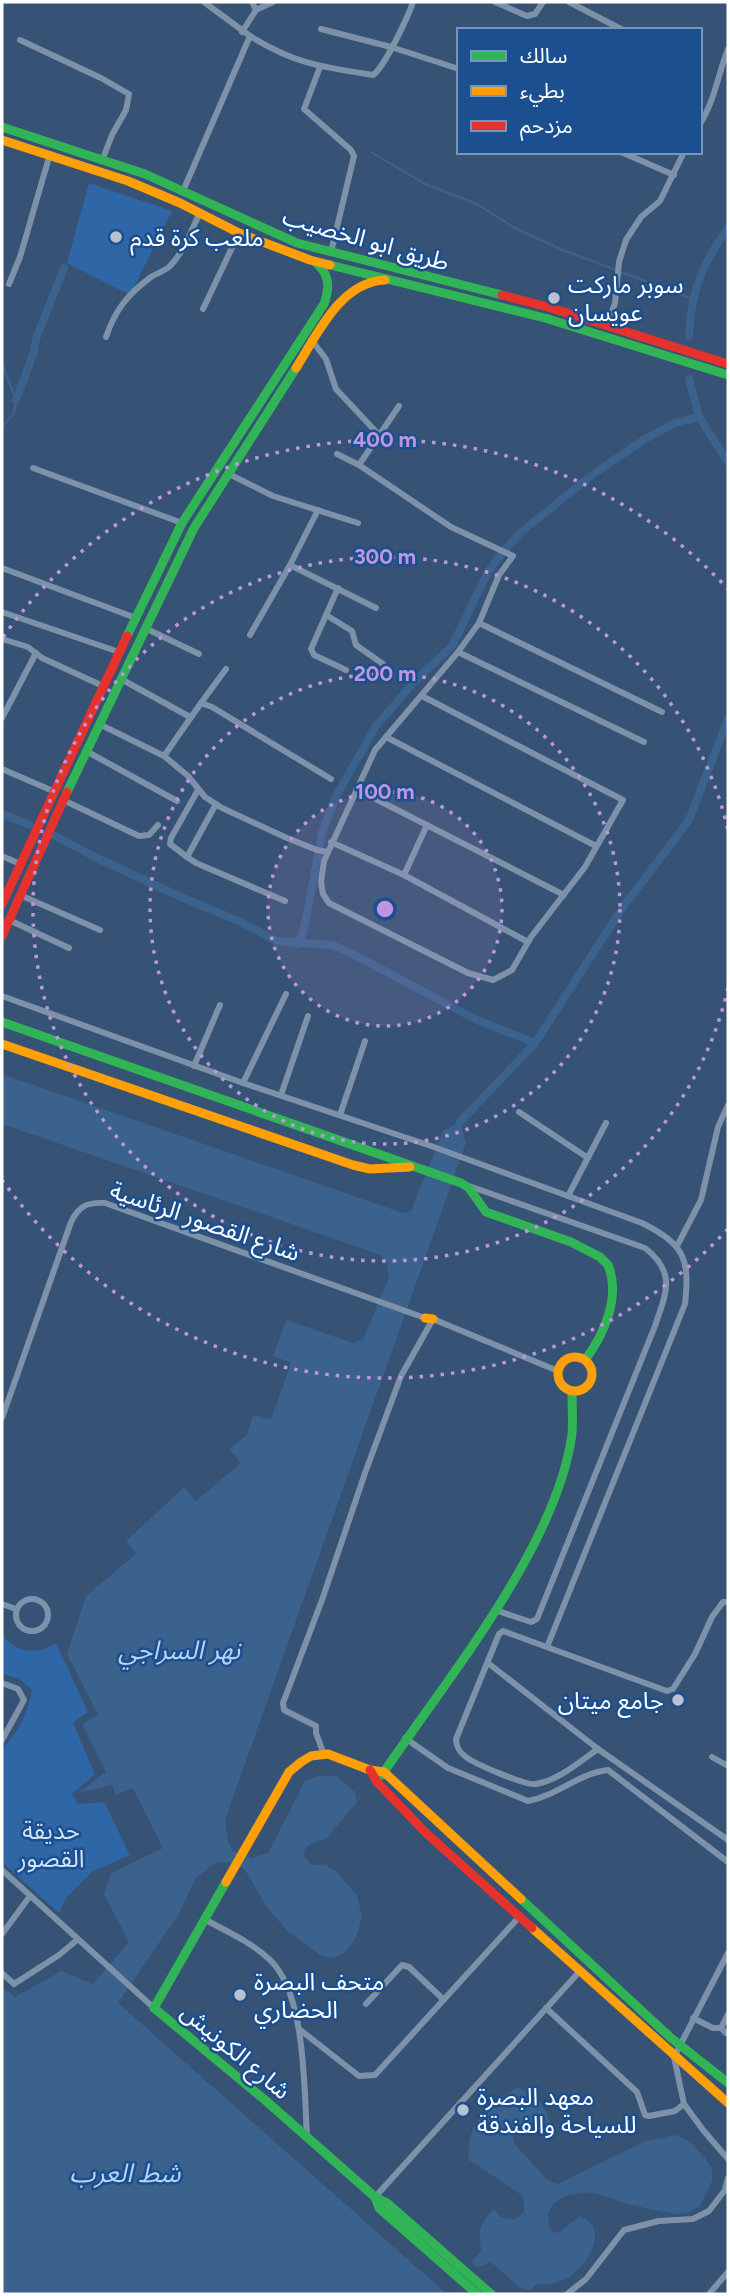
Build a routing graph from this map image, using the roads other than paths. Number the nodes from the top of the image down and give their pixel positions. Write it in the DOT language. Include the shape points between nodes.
graph roads {
  1 [pos="204,2"];
  2 [pos="252,2"];
  3 [pos="273,2"];
  4 [pos="414,2"];
  5 [pos="495,2"];
  6 [pos="543,2"];
  7 [pos="569,2"];
  8 [pos="256,10"];
  9 [pos="619,28"];
  10 [pos="321,29"];
  11 [pos="242,32"];
  12 [pos="250,36"];
  13 [pos="20,40"];
  14 [pos="391,47"];
  15 [pos="728,49"];
  16 [pos="320,67"];
  17 [pos="457,68"];
  18 [pos="702,120"];
  19 [pos="2,127"];
  20 [pos="2,139"];
  21 [pos="50,154"];
  22 [pos="626,154"];
  23 [pos="683,154"];
  24 [pos="103,158"];
  25 [pos="133,170"];
  26 [pos="674,175"];
  27 [pos="128,181"];
  28 [pos="183,191"];
  29 [pos="200,213"];
  30 [pos="239,233"];
  31 [pos="331,252"];
  32 [pos="310,260"];
  33 [pos="401,281"];
  34 [pos="9,284"];
  35 [pos="548,307"];
  36 [pos="203,309"];
  37 [pos="545,318"];
  38 [pos="607,326"];
  39 [pos="106,337"];
  40 [pos="313,342"];
  41 [pos="728,364"];
  42 [pos="728,375"];
  43 [pos="399,406"];
  44 [pos="380,436"];
  45 [pos="337,453"];
  46 [pos="359,465"];
  47 [pos="33,468"];
  48 [pos="227,473"];
  49 [pos="318,510"];
  50 [pos="182,523"];
  51 [pos="358,523"];
  52 [pos="290,565"];
  53 [pos="2,568"];
  54 [pos="338,587"];
  55 [pos="376,608"];
  56 [pos="2,612"];
  57 [pos="327,615"];
  58 [pos="136,618"];
  59 [pos="479,623"];
  60 [pos="145,628"];
  61 [pos="250,635"];
  62 [pos="2,639"];
  63 [pos="119,652"];
  64 [pos="458,652"];
  65 [pos="36,653"];
  66 [pos="199,654"];
  67 [pos="383,664"];
  68 [pos="226,669"];
  69 [pos="346,670"];
  70 [pos="121,679"];
  71 [pos="103,686"];
  72 [pos="422,696"];
  73 [pos="201,703"];
  74 [pos="662,712"];
  75 [pos="190,717"];
  76 [pos="2,718"];
  77 [pos="99,724"];
  78 [pos="386,737"];
  79 [pos="644,742"];
  80 [pos="86,751"];
  81 [pos="164,756"];
  82 [pos="2,769"];
  83 [pos="331,779"];
  84 [pos="356,789"];
  85 [pos="198,790"];
  86 [pos="53,792"];
  87 [pos="63,800"];
  88 [pos="177,801"];
  89 [pos="216,804"];
  90 [pos="158,825"];
  91 [pos="428,825"];
  92 [pos="331,842"];
  93 [pos="596,846"];
  94 [pos="322,851"];
  95 [pos="2,856"];
  96 [pos="187,857"];
  97 [pos="20,864"];
  98 [pos="404,875"];
  99 [pos="20,895"];
  100 [pos="564,895"];
  101 [pos="285,901"];
  102 [pos="2,904"];
  103 [pos="9,920"];
  104 [pos="100,930"];
  105 [pos="2,936"];
  106 [pos="528,942"];
  107 [pos="69,948"];
  108 [pos="286,993"];
  109 [pos="2,996"];
  110 [pos="220,1005"];
  111 [pos="308,1016"];
  112 [pos="2,1022"];
  113 [pos="365,1041"];
  114 [pos="2,1044"];
  115 [pos="194,1066"];
  116 [pos="243,1083"];
  117 [pos="281,1095"];
  118 [pos="728,1105"];
  119 [pos="519,1112"];
  120 [pos="340,1115"];
  121 [pos="606,1123"];
  122 [pos="588,1158"];
  123 [pos="420,1168"];
  124 [pos="464,1184"];
  125 [pos="568,1196"];
  126 [pos="677,1246"];
  127 [pos="429,1319"];
  128 [pos="585,1360"];
  129 [pos="558,1371"];
  130 [pos="572,1391"];
  131 [pos="2,1418"];
  132 [pos="728,1602"];
  133 [pos="2,1604"];
  134 [pos="16,1609"];
  135 [pos="495,1610"];
  136 [pos="547,1647"];
  137 [pos="488,1663"];
  138 [pos="2,1683"];
  139 [pos="405,1738"];
  140 [pos="2,1740"];
  141 [pos="598,1749"];
  142 [pos="323,1752"];
  143 [pos="712,1758"];
  144 [pos="728,1766"];
  145 [pos="370,1770"];
  146 [pos="384,1772"];
  147 [pos="377,1782"];
  148 [pos="728,1840"];
  149 [pos="728,1862"];
  150 [pos="2,1870"];
  151 [pos="30,1896"];
  152 [pos="520,1916"];
  153 [pos="204,1919"];
  154 [pos="2,1934"];
  155 [pos="77,1940"];
  156 [pos="728,1953"];
  157 [pos="580,1971"];
  158 [pos="2,1973"];
  159 [pos="444,2000"];
  160 [pos="366,2004"];
  161 [pos="154,2008"];
  162 [pos="545,2008"];
  163 [pos="728,2014"];
  164 [pos="693,2018"];
  165 [pos="299,2029"];
  166 [pos="725,2030"];
  167 [pos="680,2045"];
  168 [pos="674,2057"];
  169 [pos="728,2084"];
  170 [pos="719,2095"];
  171 [pos="728,2103"];
  172 [pos="684,2104"];
  173 [pos="307,2137"];
  174 [pos="728,2159"];
  175 [pos="728,2178"];
  176 [pos="375,2197"];
  177 [pos="728,2272"];
  178 [pos="477,2294"];
  179 [pos="491,2294"];
  180 [pos="567,2294"];
  181 [pos="709,2294"];
  1 -- 11 [label="street"];
  2 -- 8 [label="street"];
  3 -- 8 [label="street"];
  4 -- 14 [label="street"];
  5 -- 6 [label="street" via="527,16 535,14"];
  7 -- 9 [label="street"];
  8 -- 11 [label="street"];
  10 -- 14 [label="street"];
  11 -- 12 [label="street"];
  12 -- 16 [label="street" via="285,56"];
  12 -- 28 [label="street"];
  13 -- 24 [label="street" via="129,94"];
  14 -- 16 [label="street" via="373,75"];
  14 -- 17 [label="street"];
  15 -- 18 [label="street" via="713,101"];
  16 -- 31 [label="street" via="304,108 354,156"];
  19 -- 24 [label="main road, طريق ابو الخصيب"];
  20 -- 21 [label="main road, طريق ابو الخصيب"];
  21 -- 27 [label="main road, طريق ابو الخصيب"];
  21 -- 34 [label="street"];
  22 -- 26 [label="street"];
  23 -- 26 [label="street"];
  24 -- 25 [label="main road, طريق ابو الخصيب"];
  25 -- 27 [label="main road"];
  25 -- 28 [label="main road, طريق ابو الخصيب"];
  26 -- 38 [label="street" via="660,201 641,217 626,240"];
  27 -- 29 [label="main road, طريق ابو الخصيب"];
  28 -- 31 [label="main road, طريق ابو الخصيب" via="280,237"];
  29 -- 30 [label="main road, طريق ابو الخصيب"];
  29 -- 39 [label="street" via="171,265 120,305"];
  30 -- 32 [label="main road, طريق ابو الخصيب"];
  30 -- 36 [label="street"];
  31 -- 35 [label="main road, طريق ابو الخصيب"];
  32 -- 33 [label="main road, طريق ابو الخصيب"];
  32 -- 50 [label="main road" via="328,276 324,304"];
  33 -- 37 [label="main road, طريق ابو الخصيب"];
  33 -- 40 [label="main road" via="362,284 348,294"];
  35 -- 37 [label="main road"];
  35 -- 38 [label="main road, طريق ابو الخصيب"];
  37 -- 42 [label="main road, طريق ابو الخصيب"];
  38 -- 41 [label="main road, طريق ابو الخصيب"];
  40 -- 44 [label="street" via="326,359 333,385"];
  40 -- 48 [label="main road"];
  43 -- 44 [label="street"];
  44 -- 46 [label="street"];
  45 -- 46 [label="street"];
  46 -- 59 [label="street" via="451,527 513,556 499,575"];
  47 -- 50 [label="street"];
  48 -- 49 [label="street" via="273,496"];
  48 -- 60 [label="main road"];
  49 -- 51 [label="street"];
  49 -- 52 [label="street"];
  50 -- 58 [label="main road"];
  52 -- 54 [label="street"];
  52 -- 61 [label="street"];
  53 -- 58 [label="street"];
  54 -- 55 [label="street"];
  54 -- 57 [label="street"];
  56 -- 63 [label="street"];
  57 -- 67 [label="street" via="352,631 356,645"];
  57 -- 69 [label="street" via="312,651"];
  58 -- 63 [label="main road"];
  59 -- 64 [label="street"];
  59 -- 74 [label="street"];
  60 -- 66 [label="street"];
  60 -- 70 [label="main road"];
  62 -- 65 [label="street"];
  63 -- 71 [label="main road"];
  64 -- 72 [label="street"];
  64 -- 79 [label="street"];
  65 -- 71 [label="street"];
  65 -- 76 [label="street"];
  68 -- 73 [label="street"];
  70 -- 75 [label="street"];
  70 -- 77 [label="main road"];
  71 -- 86 [label="main road"];
  72 -- 78 [label="street"];
  72 -- 93 [label="street" via="623,800"];
  73 -- 75 [label="street"];
  73 -- 83 [label="street"];
  75 -- 81 [label="street"];
  77 -- 80 [label="main road"];
  77 -- 81 [label="street"];
  78 -- 84 [label="street" via="374,750"];
  78 -- 93 [label="street"];
  80 -- 87 [label="main road"];
  80 -- 88 [label="street"];
  81 -- 85 [label="street"];
  82 -- 86 [label="street"];
  84 -- 91 [label="street"];
  84 -- 92 [label="street"];
  85 -- 89 [label="street"];
  85 -- 96 [label="street" via="170,844"];
  86 -- 97 [label="main road"];
  87 -- 90 [label="street" via="139,836 149,835"];
  87 -- 99 [label="main road"];
  89 -- 94 [label="street"];
  89 -- 96 [label="street"];
  91 -- 98 [label="street"];
  91 -- 100 [label="street"];
  92 -- 94 [label="street"];
  92 -- 98 [label="street"];
  93 -- 100 [label="street"];
  94 -- 106 [label="street" via="321,882 329,903 477,978 493,980 512,970"];
  95 -- 97 [label="street"];
  96 -- 101 [label="street"];
  97 -- 102 [label="main road"];
  98 -- 106 [label="street"];
  99 -- 103 [label="main road"];
  99 -- 104 [label="street"];
  100 -- 106 [label="street"];
  103 -- 105 [label="main road"];
  103 -- 107 [label="street"];
  108 -- 116 [label="street"];
  109 -- 115 [label="street"];
  110 -- 115 [label="street"];
  111 -- 117 [label="street"];
  112 -- 123 [label="main road"];
  113 -- 120 [label="street"];
  114 -- 123 [label="main road" via="353,1165"];
  115 -- 116 [label="street"];
  116 -- 117 [label="street"];
  117 -- 120 [label="street"];
  118 -- 126 [label="street" via="718,1127 701,1200"];
  119 -- 122 [label="street"];
  120 -- 125 [label="street"];
  121 -- 122 [label="street"];
  122 -- 125 [label="street"];
  123 -- 124 [label="main road"];
  124 -- 128 [label="main road" via="486,1212 591,1249 608,1264 613,1284 609,1316"];
  124 -- 135 [label="street" via="645,1248 656,1256 667,1281 655,1326 537,1619 531,1622"];
  125 -- 126 [label="street" via="642,1223"];
  126 -- 136 [label="street" via="688,1279 685,1304"];
  127 -- 129 [label="street"];
  127 -- 131 [label="street, شارع القصور الرئاسية" via="92,1202 71,1222"];
  127 -- 142 [label="street" via="401,1376 283,1703 284,1710 316,1726"];
  128 -- 129 [label="main road" via="568,1358"];
  128 -- 130 [label="main road" via="591,1380 583,1389"];
  129 -- 130 [label="main road" via="562,1386"];
  130 -- 135 [label="main road" via="575,1424 559,1481 521,1567"];
  132 -- 136 [label="street" via="712,1617 695,1654 673,1689 667,1691"];
  133 -- 134 [label="street"];
  134 -- 134 [label="street" via="18,1624 27,1630 42,1628 48,1619 47,1608 34,1598"];
  135 -- 139 [label="main road"];
  136 -- 137 [label="street" via="503,1631"];
  137 -- 141 [label="street"];
  137 -- 141 [label="street" via="456,1739 465,1757 534,1785 556,1777"];
  138 -- 140 [label="street" via="18,1689 24,1700"];
  139 -- 146 [label="main road"];
  139 -- 149 [label="street" via="448,1768 528,1801 608,1770"];
  141 -- 148 [label="street"];
  142 -- 145 [label="main road"];
  142 -- 153 [label="main road, شارع الكونيش" via="302,1760 289,1772"];
  143 -- 144 [label="street"];
  145 -- 146 [label="main road"];
  145 -- 147 [label="main road"];
  146 -- 147 [label="main road"];
  146 -- 167 [label="main road"];
  147 -- 152 [label="main road" via="425,1832"];
  150 -- 151 [label="street"];
  151 -- 154 [label="street"];
  151 -- 155 [label="street"];
  152 -- 157 [label="main road"];
  152 -- 159 [label="street"];
  153 -- 161 [label="main road, شارع الكونيش"];
  153 -- 165 [label="street" via="271,1961 287,1986"];
  155 -- 158 [label="street" via="14,1984"];
  155 -- 161 [label="street"];
  156 -- 164 [label="street"];
  157 -- 162 [label="street"];
  157 -- 168 [label="main road"];
  159 -- 160 [label="street" via="402,1965"];
  159 -- 165 [label="street" via="381,2071 367,2077 353,2072"];
  161 -- 173 [label="main road, شارع الكونيش"];
  162 -- 172 [label="street" via="636,2092 645,2115 675,2111"];
  162 -- 176 [label="street"];
  163 -- 166 [label="street"];
  164 -- 166 [label="street"];
  164 -- 167 [label="street"];
  165 -- 173 [label="street"];
  167 -- 168 [label="street"];
  167 -- 169 [label="main road"];
  168 -- 170 [label="main road"];
  168 -- 172 [label="street"];
  169 -- 170 [label="main road"];
  170 -- 171 [label="main road"];
  172 -- 174 [label="street"];
  173 -- 176 [label="main road, شارع الكونيش"];
  175 -- 180 [label="street" via="709,2211 693,2219 624,2230 586,2279"];
  176 -- 178 [label="main road, شارع الكونيش" via="379,2208"];
  176 -- 179 [label="main road, شارع الكونيش"];
  177 -- 181 [label="street"];
}
